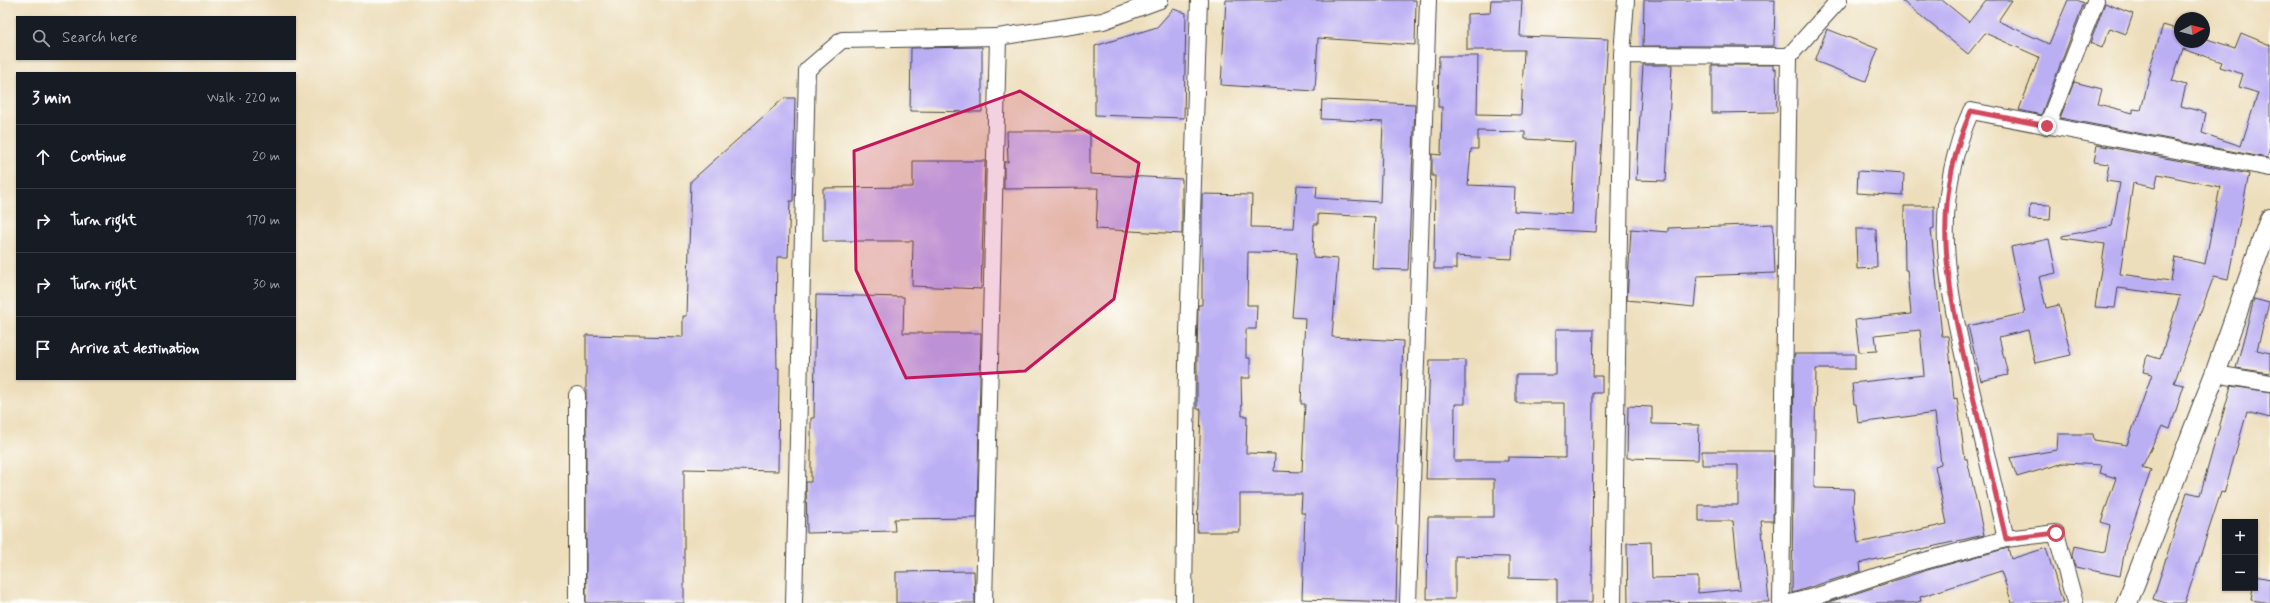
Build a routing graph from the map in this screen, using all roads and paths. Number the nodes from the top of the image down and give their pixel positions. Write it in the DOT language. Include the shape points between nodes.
graph roads {
  1 [pos="1160,0"];
  2 [pos="1199,0"];
  3 [pos="1428,0"];
  4 [pos="1626,0"];
  5 [pos="1839,0"];
  6 [pos="2096,0"];
  7 [pos="998,37"];
  8 [pos="1622,55"];
  9 [pos="1789,56"];
  10 [pos="2047,126"];
  11 [pos="2270,168"];
  12 [pos="2270,219"];
  13 [pos="2215,374"];
  14 [pos="2270,383"];
  15 [pos="577,395"];
  16 [pos="2006,539"];
  17 [pos="1818,600"];
  18 [pos="577,603"];
  19 [pos="794,603"];
  20 [pos="984,603"];
  21 [pos="1184,603"];
  22 [pos="1408,603"];
  23 [pos="1613,603"];
  24 [pos="1781,603"];
  25 [pos="1790,603"];
  26 [pos="2075,603"];
  27 [pos="2127,603"];
  1 -- 7 [label="street" via="1102,21"];
  2 -- 21 [label="street" via="1187,364"];
  3 -- 22 [label="street"];
  4 -- 8 [label="street"];
  5 -- 9 [label="street"];
  6 -- 10 [label="street"];
  7 -- 19 [label="street" via="842,40 807,70"];
  7 -- 20 [label="street"];
  8 -- 9 [label="street"];
  8 -- 23 [label="street"];
  9 -- 24 [label="street"];
  10 -- 11 [label="street"];
  10 -- 16 [label="street" via="1971,111 1960,137 1947,188 1945,237 1951,302"];
  12 -- 13 [label="street"];
  13 -- 14 [label="street"];
  13 -- 27 [label="street"];
  15 -- 18 [label="street"];
  16 -- 17 [label="street" via="1913,564"];
  16 -- 26 [label="street" via="2056,533"];
  17 -- 25 [label="street"];
}
